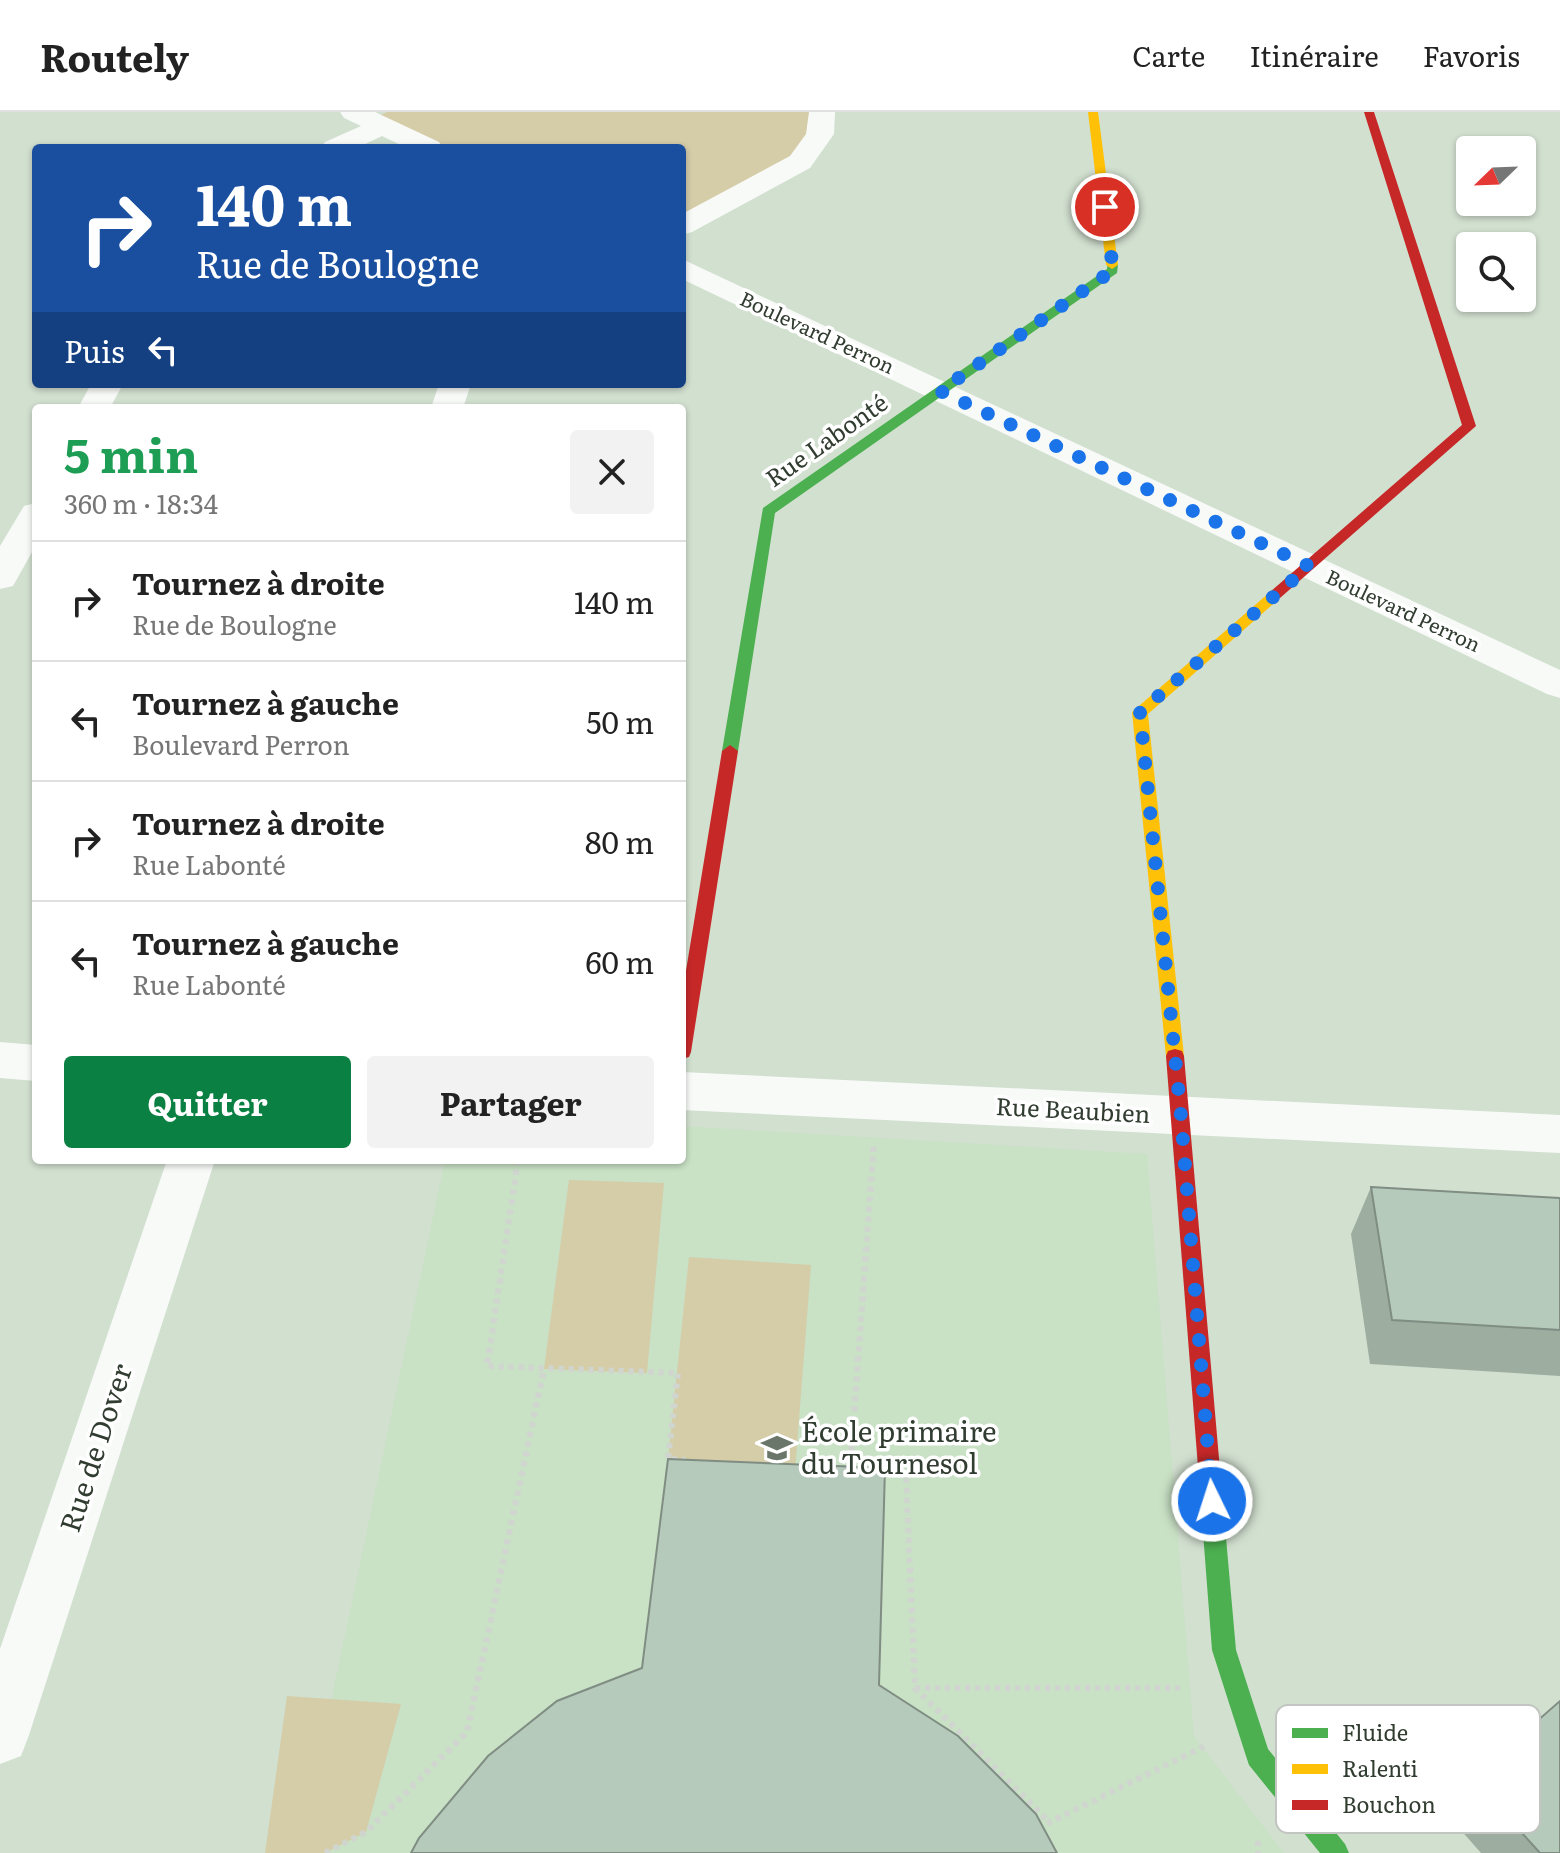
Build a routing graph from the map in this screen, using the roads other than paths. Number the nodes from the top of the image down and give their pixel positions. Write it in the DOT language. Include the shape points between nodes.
graph roads {
  1 [pos="353,112"];
  2 [pos="822,112"];
  3 [pos="1093,112"];
  4 [pos="1369,112"];
  5 [pos="382,126"];
  6 [pos="344,144"];
  7 [pos="420,144"];
  8 [pos="686,224"];
  9 [pos="686,270"];
  10 [pos="940,391"];
  11 [pos="32,520"];
  12 [pos="1309,566"];
  13 [pos="0,578"];
  14 [pos="1560,685"];
  15 [pos="686,1027"];
  16 [pos="0,1060"];
  17 [pos="32,1063"];
  18 [pos="686,1091"];
  19 [pos="1181,1116"];
  20 [pos="1560,1134"];
  21 [pos="190,1164"];
  22 [pos="0,1735"];
  23 [pos="1276,1778"];
  24 [pos="1320,1833"];
  25 [pos="1336,1853"];
  1 -- 5 [label="street"];
  2 -- 8 [label="street" via="820,134 800,162"];
  3 -- 10 [label="street, Rue Labonté" via="1113,270"];
  4 -- 12 [label="street" via="1469,426"];
  5 -- 6 [label="street"];
  5 -- 7 [label="street"];
  9 -- 10 [label="street, Boulevard Perron"];
  10 -- 12 [label="street, Boulevard Perron"];
  10 -- 15 [label="street, Rue Labonté" via="768,511"];
  11 -- 13 [label="street"];
  12 -- 14 [label="street, Boulevard Perron"];
  12 -- 19 [label="street" via="1140,712"];
  16 -- 17 [label="street"];
  18 -- 19 [label="street, Rue Beaubien"];
  19 -- 20 [label="street, Rue Beaubien"];
  19 -- 23 [label="street" via="1224,1650 1258,1756"];
  21 -- 22 [label="street, Rue de Dover"];
  24 -- 25 [label="street"];
}
